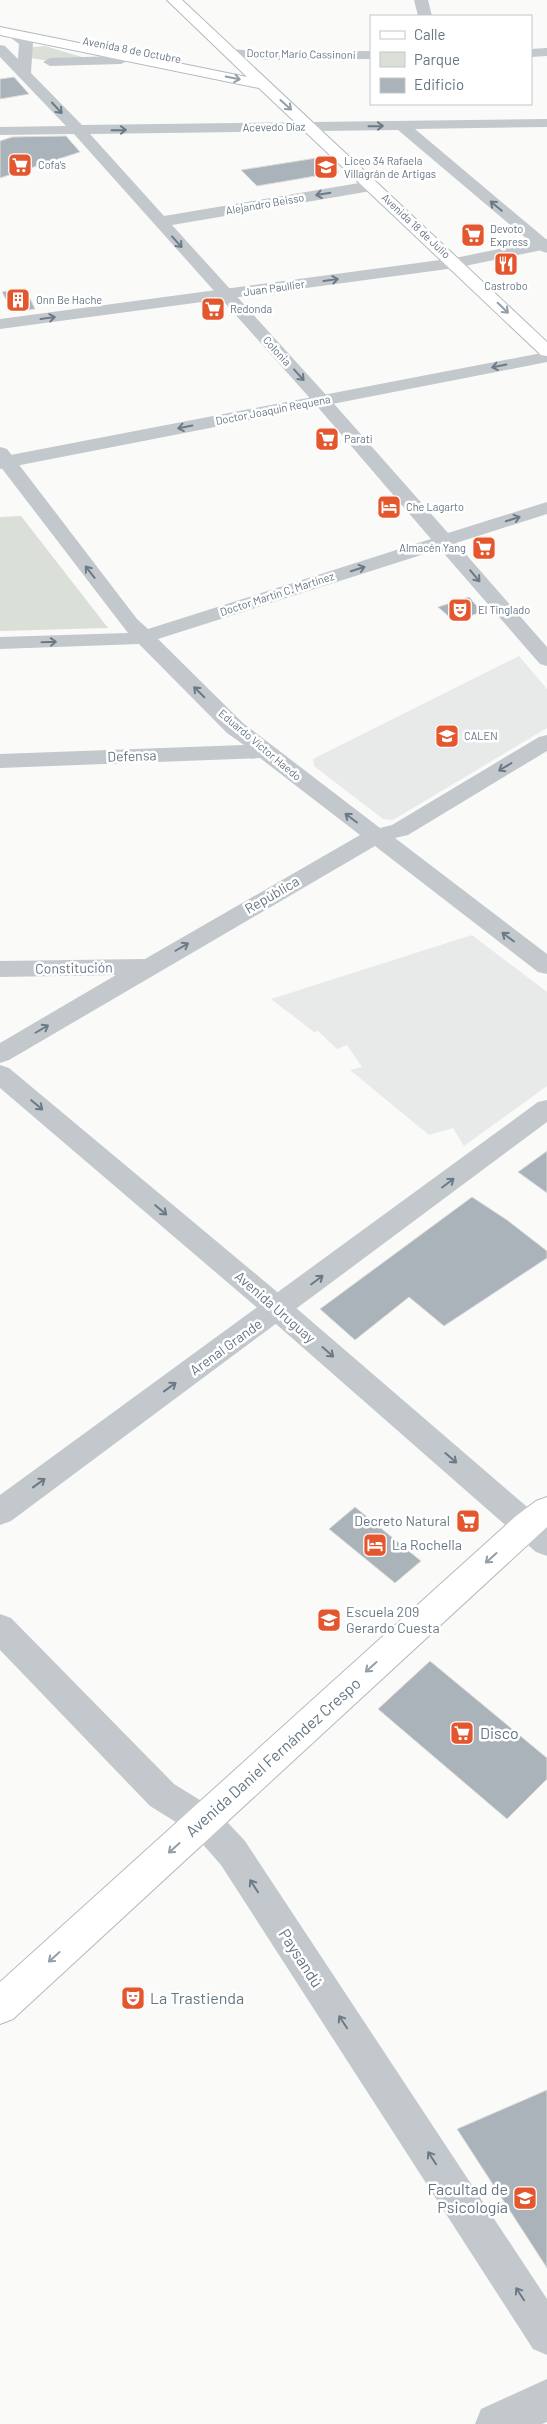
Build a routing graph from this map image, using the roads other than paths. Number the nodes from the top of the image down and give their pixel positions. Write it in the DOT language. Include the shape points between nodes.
graph roads {
  1 [pos="174,0"];
  2 [pos="193,0"];
  3 [pos="421,0"];
  4 [pos="425,15"];
  5 [pos="0,21"];
  6 [pos="0,26"];
  7 [pos="7,33"];
  8 [pos="81,40"];
  9 [pos="0,49"];
  10 [pos="547,52"];
  11 [pos="231,53"];
  12 [pos="532,53"];
  13 [pos="133,54"];
  14 [pos="370,55"];
  15 [pos="183,60"];
  16 [pos="247,60"];
  17 [pos="50,62"];
  18 [pos="12,66"];
  19 [pos="264,68"];
  20 [pos="262,84"];
  21 [pos="547,122"];
  22 [pos="401,125"];
  23 [pos="310,126"];
  24 [pos="328,126"];
  25 [pos="78,130"];
  26 [pos="0,131"];
  27 [pos="371,186"];
  28 [pos="159,222"];
  29 [pos="545,246"];
  30 [pos="462,261"];
  31 [pos="225,294"];
  32 [pos="0,324"];
  33 [pos="547,330"];
  34 [pos="547,351"];
  35 [pos="547,357"];
  36 [pos="322,401"];
  37 [pos="2,459"];
  38 [pos="547,508"];
  39 [pos="446,541"];
  40 [pos="143,637"];
  41 [pos="0,643"];
  42 [pos="547,660"];
  43 [pos="547,742"];
  44 [pos="263,751"];
  45 [pos="0,761"];
  46 [pos="375,836"];
  47 [pos="547,966"];
  48 [pos="148,967"];
  49 [pos="0,969"];
  50 [pos="0,1054"];
  51 [pos="0,1074"];
  52 [pos="547,1109"];
  53 [pos="278,1309"];
  54 [pos="0,1512"];
  55 [pos="540,1526"];
  56 [pos="0,1628"];
  57 [pos="204,1821"];
  58 [pos="0,2006"];
  59 [pos="547,2335"];
  60 [pos="547,2400"];
  61 [pos="496,2424"];
  1 -- 11 [label="main road, Avenida 18 de Julio"];
  2 -- 16 [label="main road, Avenida 18 de Julio"];
  3 -- 4 [label="street"];
  5 -- 8 [label="main road"];
  6 -- 8 [label="main road, Avenida 8 de Octubre"];
  7 -- 13 [label="main road, Avenida 8 de Octubre"];
  7 -- 18 [label="street, Avenida 8 de Octubre" via="26,42"];
  8 -- 13 [label="main road, Avenida 8 de Octubre"];
  9 -- 18 [label="street, Colonia"];
  10 -- 12 [label="street"];
  11 -- 15 [label="main road"];
  11 -- 16 [label="main road, Avenida 18 de Julio"];
  13 -- 15 [label="main road, Avenida 8 de Octubre"];
  13 -- 17 [label="street" via="115,61"];
  13 -- 20 [label="main road, Avenida 8 de Octubre, one-way"];
  14 -- 16 [label="street, Doctor Mario Cassinoni"];
  15 -- 16 [label="main road, Avenida 8 de Octubre"];
  16 -- 19 [label="main road, Avenida 8 de Octubre"];
  16 -- 20 [label="main road, Avenida 18 de Julio"];
  18 -- 25 [label="street, Colonia, one-way"];
  19 -- 24 [label="main road, Avenida 18 de Julio"];
  20 -- 23 [label="main road, Avenida 18 de Julio, one-way"];
  21 -- 22 [label="street, Acevedo Díaz" via="450,117"];
  24 -- 22 [label="street, Acevedo Díaz, one-way"];
  29 -- 22 [label="street, one-way"];
  23 -- 24 [label="street, Acevedo Díaz"];
  25 -- 23 [label="street, Acevedo Díaz, one-way"];
  23 -- 27 [label="main road, Avenida 18 de Julio"];
  24 -- 30 [label="main road, Avenida 18 de Julio"];
  25 -- 26 [label="street, Acevedo Díaz"];
  25 -- 28 [label="street, Colonia"];
  27 -- 28 [label="street, Alejandro Beisso, one-way"];
  27 -- 30 [label="main road, Avenida 18 de Julio"];
  28 -- 31 [label="street, Colonia, one-way"];
  29 -- 30 [label="street, Juan Paullier"];
  31 -- 30 [label="street, Juan Paullier, one-way"];
  30 -- 33 [label="main road, Avenida 18 de Julio"];
  30 -- 34 [label="main road, Avenida 18 de Julio, one-way"];
  32 -- 31 [label="street, Juan Paullier, one-way"];
  31 -- 36 [label="street, Colonia, one-way"];
  35 -- 36 [label="street, Doctor Joaquín Requena, one-way"];
  36 -- 37 [label="street, Doctor Joaquín Requena, one-way"];
  36 -- 39 [label="street, Colonia"];
  40 -- 37 [label="street, Eduardo Víctor Haedo, one-way"];
  39 -- 38 [label="street, Doctor Martín C. Martínez, one-way"];
  40 -- 39 [label="street, Doctor Martín C. Martínez, one-way"];
  39 -- 42 [label="street, Colonia, one-way"];
  41 -- 40 [label="street, Doctor Martín C. Martínez, one-way"];
  44 -- 40 [label="street, Eduardo Víctor Haedo, one-way" via="235,728"];
  43 -- 46 [label="street, República, one-way" via="400,830"];
  44 -- 45 [label="street, Defensa"];
  46 -- 44 [label="street, Eduardo Víctor Haedo, one-way"];
  47 -- 46 [label="street, Eduardo Víctor Haedo, one-way"];
  48 -- 46 [label="street, República, one-way"];
  48 -- 49 [label="street, Constitución"];
  50 -- 48 [label="street, República, one-way"];
  51 -- 53 [label="street, Avenida Uruguay, one-way"];
  53 -- 52 [label="street, Arenal Grande, one-way"];
  54 -- 53 [label="street, Arenal Grande, one-way"];
  53 -- 55 [label="street, Avenida Uruguay, one-way"];
  55 -- 57 [label="main road, Avenida Daniel Fernández Crespo, one-way"];
  56 -- 57 [label="street, Paysandú" via="162,1795"];
  57 -- 58 [label="main road, Avenida Daniel Fernández Crespo, one-way"];
  59 -- 57 [label="street, Paysandú, one-way" via="233,1853"];
  60 -- 61 [label="street"];
}
